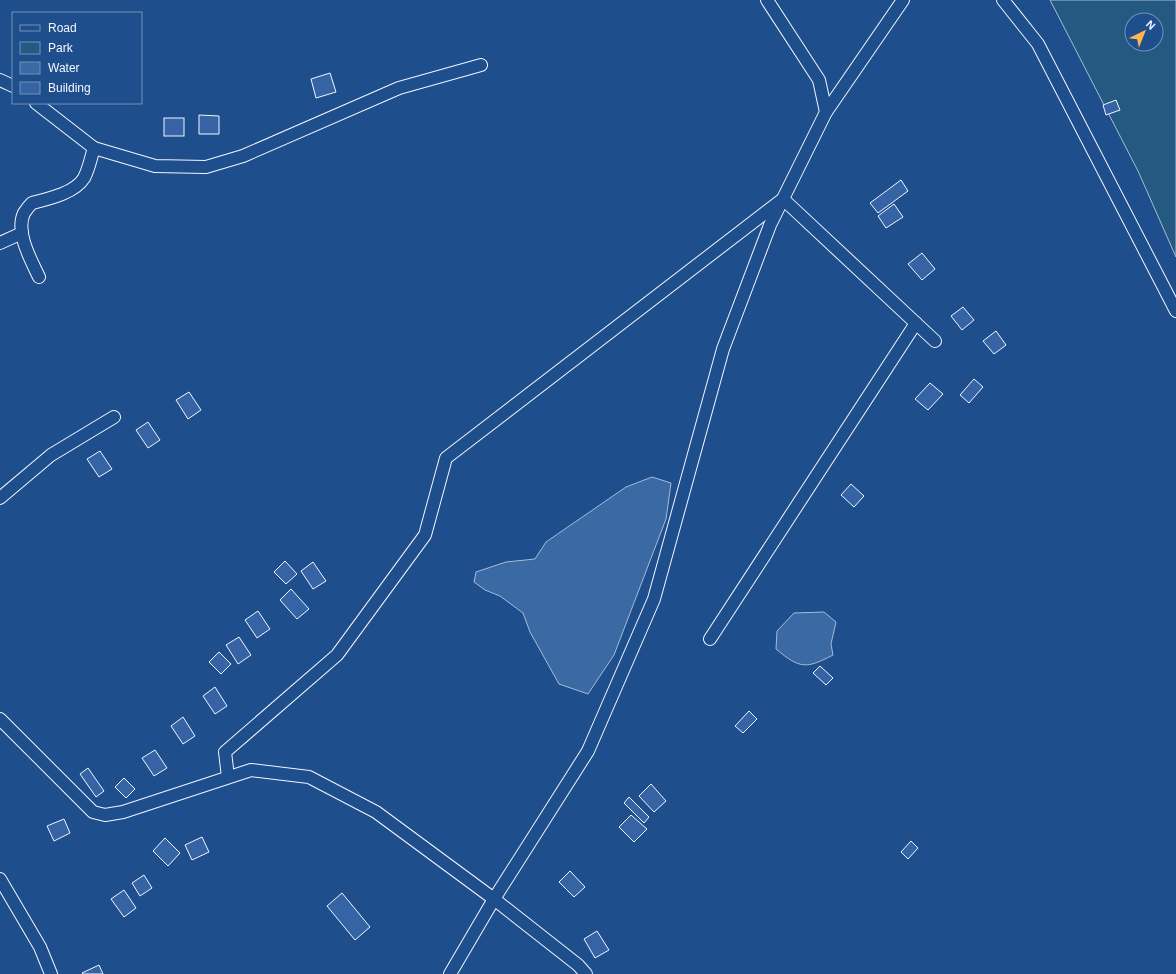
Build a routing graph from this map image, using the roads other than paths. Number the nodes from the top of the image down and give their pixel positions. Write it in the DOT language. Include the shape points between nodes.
graph roads {
  1 [pos="767,0"];
  2 [pos="903,0"];
  3 [pos="1003,0"];
  4 [pos="481,64"];
  5 [pos="0,80"];
  6 [pos="12,86"];
  7 [pos="37,104"];
  8 [pos="826,112"];
  9 [pos="94,148"];
  10 [pos="783,199"];
  11 [pos="22,233"];
  12 [pos="0,243"];
  13 [pos="39,277"];
  14 [pos="1176,311"];
  15 [pos="916,323"];
  16 [pos="935,341"];
  17 [pos="114,417"];
  18 [pos="0,498"];
  19 [pos="710,639"];
  20 [pos="0,719"];
  21 [pos="228,777"];
  22 [pos="0,879"];
  23 [pos="494,899"];
  24 [pos="51,974"];
  25 [pos="450,974"];
  26 [pos="586,974"];
  1 -- 8 [label="street" via="819,80"];
  2 -- 8 [label="street"];
  3 -- 14 [label="street" via="1038,44"];
  4 -- 9 [label="street" via="399,88 242,156 206,167 155,166"];
  5 -- 6 [label="street"];
  7 -- 9 [label="street"];
  8 -- 10 [label="street"];
  9 -- 11 [label="street" via="84,178 69,191 32,203 23,214"];
  10 -- 15 [label="street"];
  10 -- 21 [label="street" via="446,458 425,535 337,655 225,752"];
  10 -- 23 [label="street" via="770,225 723,349 654,599 588,751"];
  11 -- 12 [label="street"];
  11 -- 13 [label="street" via="24,245"];
  15 -- 16 [label="street"];
  15 -- 19 [label="street"];
  17 -- 18 [label="street" via="51,455"];
  20 -- 21 [label="street" via="93,812 105,815 123,812"];
  21 -- 23 [label="street" via="251,770 309,777 376,812"];
  22 -- 24 [label="street" via="40,947"];
  23 -- 25 [label="street"];
  23 -- 26 [label="street"];
}
